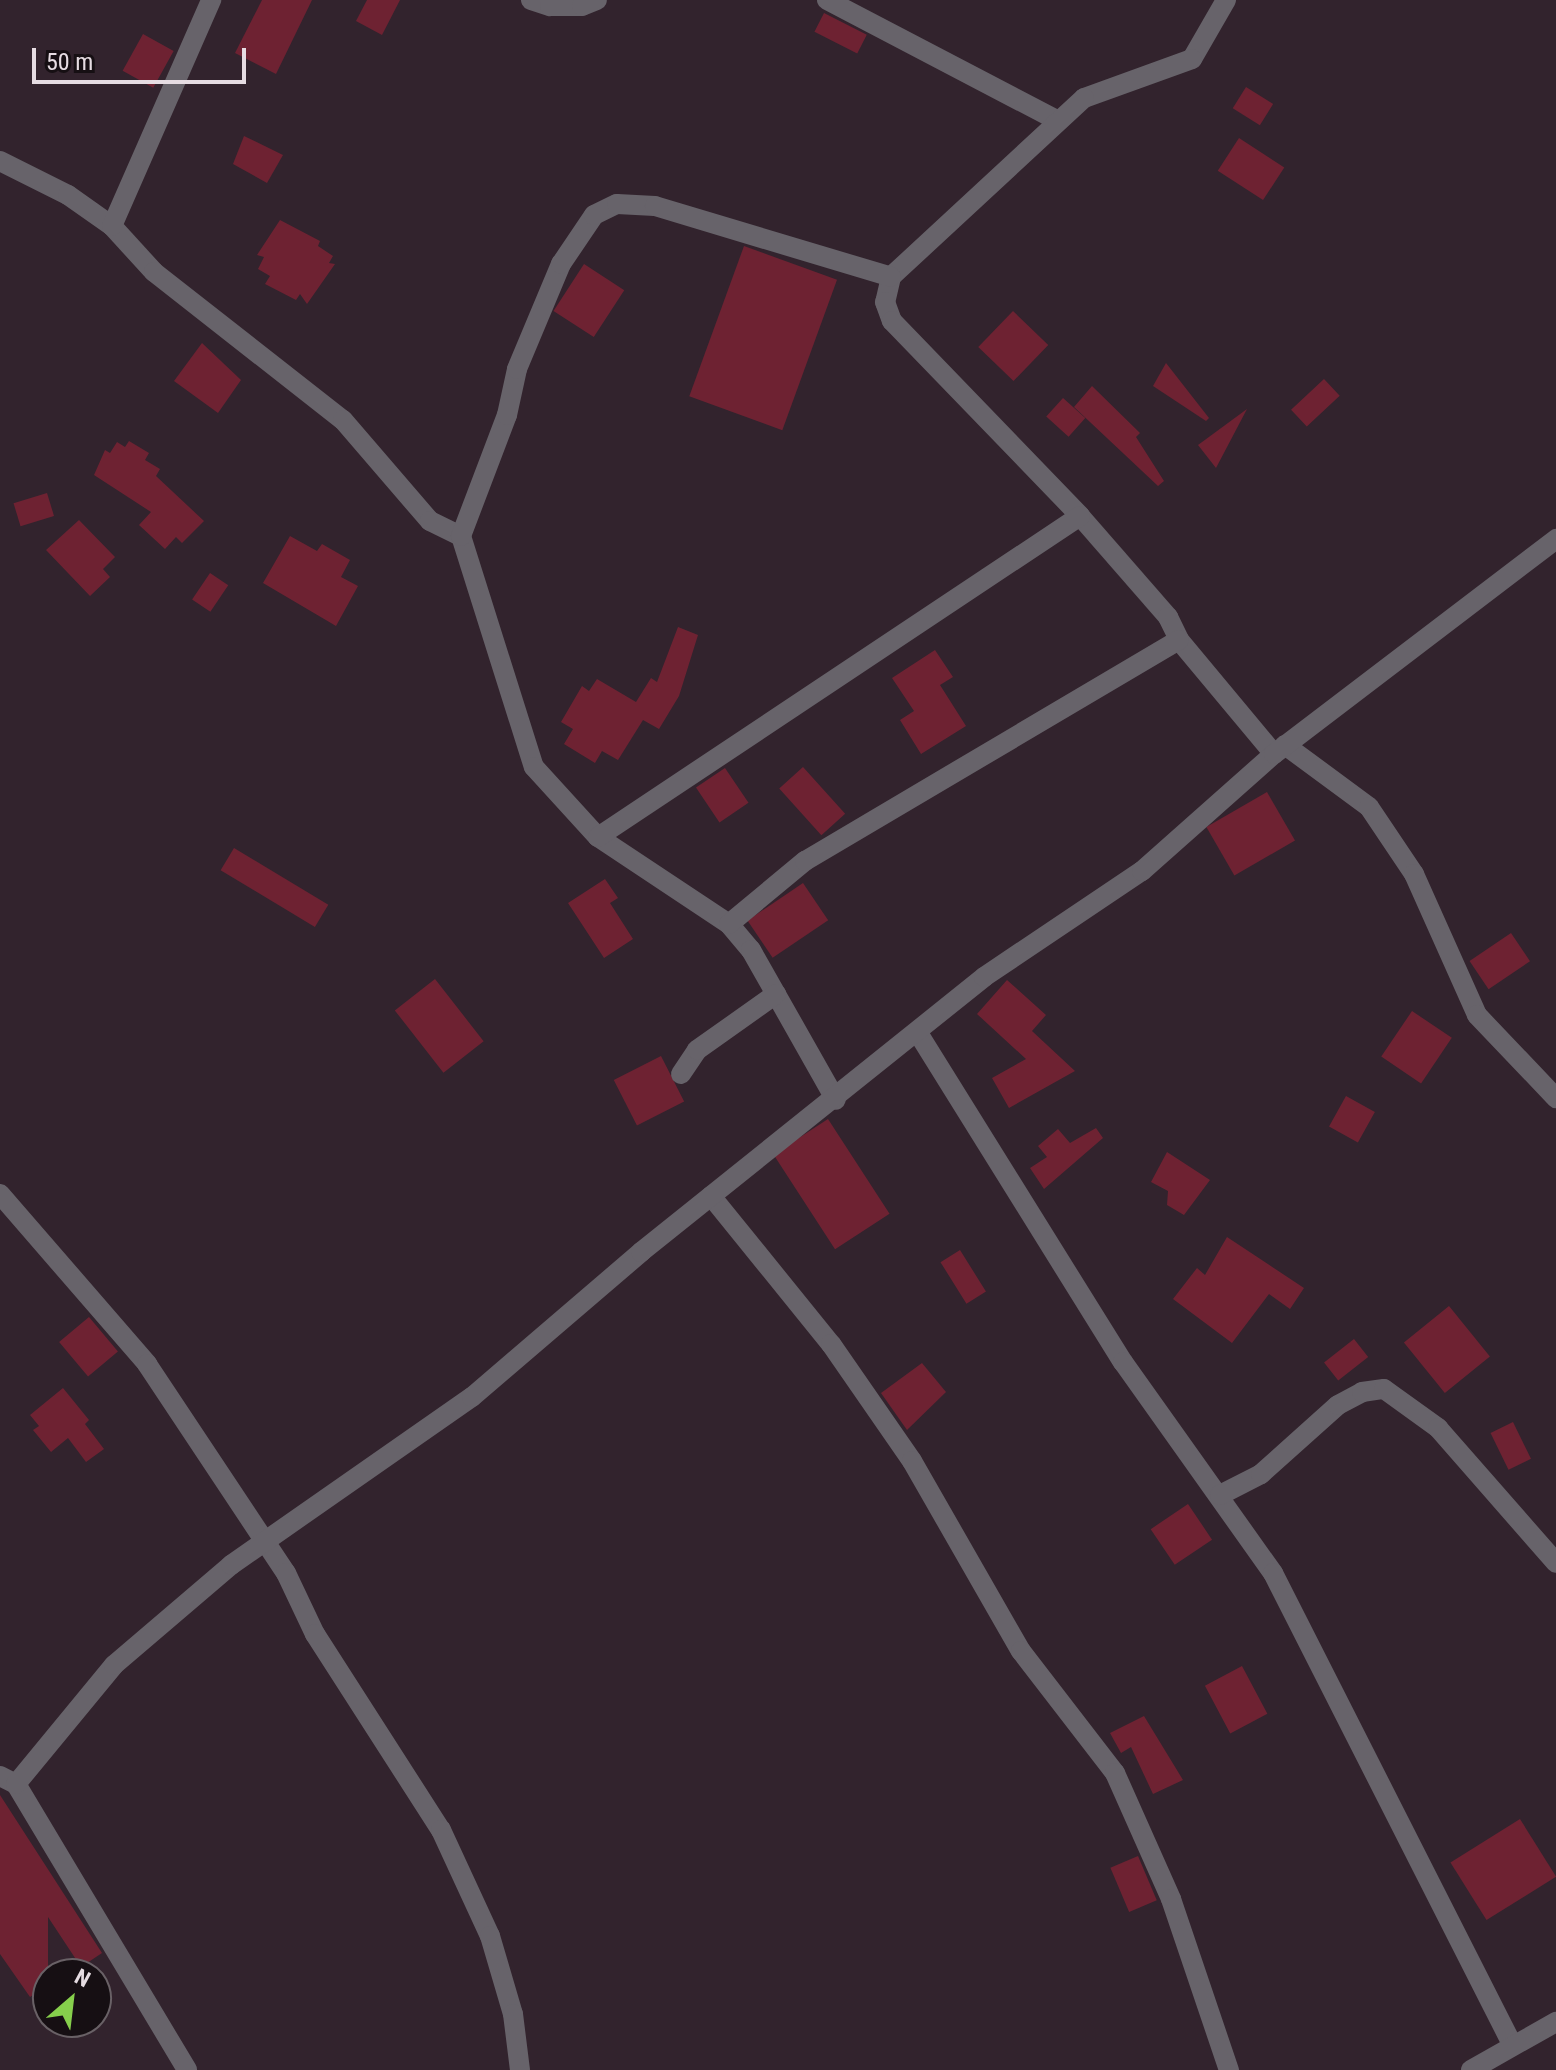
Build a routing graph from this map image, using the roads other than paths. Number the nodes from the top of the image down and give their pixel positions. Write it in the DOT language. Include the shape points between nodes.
graph roads {
  1 [pos="211,0"];
  2 [pos="531,0"];
  3 [pos="597,0"];
  4 [pos="827,0"];
  5 [pos="1226,0"];
  6 [pos="1058,121"];
  7 [pos="0,161"];
  8 [pos="112,226"];
  9 [pos="891,277"];
  10 [pos="1080,516"];
  11 [pos="461,536"];
  12 [pos="1556,539"];
  13 [pos="1179,640"];
  14 [pos="1279,750"];
  15 [pos="598,837"];
  16 [pos="729,924"];
  17 [pos="776,994"];
  18 [pos="918,1033"];
  19 [pos="681,1074"];
  20 [pos="1556,1098"];
  21 [pos="836,1100"];
  22 [pos="0,1194"];
  23 [pos="711,1196"];
  24 [pos="1220,1495"];
  25 [pos="265,1542"];
  26 [pos="1556,1563"];
  27 [pos="8,1780"];
  28 [pos="1556,2022"];
  29 [pos="1513,2046"];
  30 [pos="187,2070"];
  31 [pos="520,2070"];
  32 [pos="1229,2070"];
  33 [pos="1471,2070"];
  1 -- 8 [label="street"];
  2 -- 3 [label="street" via="550,6 582,6"];
  4 -- 6 [label="street"];
  5 -- 6 [label="street" via="1192,59 1084,98"];
  6 -- 9 [label="street"];
  7 -- 8 [label="street" via="68,195"];
  8 -- 11 [label="street" via="154,272 343,420 430,521"];
  9 -- 10 [label="street" via="885,302 892,321"];
  9 -- 11 [label="street" via="655,206 617,204 594,215 561,264 517,369 507,415"];
  10 -- 13 [label="street" via="1168,617"];
  10 -- 15 [label="street"];
  11 -- 15 [label="street" via="534,767"];
  12 -- 14 [label="street"];
  13 -- 14 [label="street"];
  13 -- 16 [label="street" via="805,861"];
  14 -- 18 [label="street" via="1142,871 984,977"];
  14 -- 20 [label="street" via="1369,807 1414,874 1477,1015"];
  15 -- 16 [label="street"];
  16 -- 17 [label="street"];
  17 -- 19 [label="street" via="697,1050"];
  17 -- 21 [label="street"];
  18 -- 21 [label="street"];
  18 -- 24 [label="street" via="1123,1362"];
  21 -- 23 [label="street"];
  22 -- 25 [label="street" via="147,1364"];
  23 -- 25 [label="street" via="472,1397"];
  23 -- 32 [label="street" via="831,1344 912,1461 1021,1651 1115,1773 1151,1847"];
  24 -- 26 [label="street" via="1261,1474 1338,1405 1362,1392 1384,1389 1438,1428"];
  24 -- 29 [label="street" via="1273,1573"];
  25 -- 27 [label="street" via="114,1665"];
  25 -- 31 [label="street" via="315,1634 441,1830 490,1936 513,2014"];
  27 -- 30 [label="street"];
  28 -- 29 [label="street"];
  29 -- 33 [label="street"];
}
